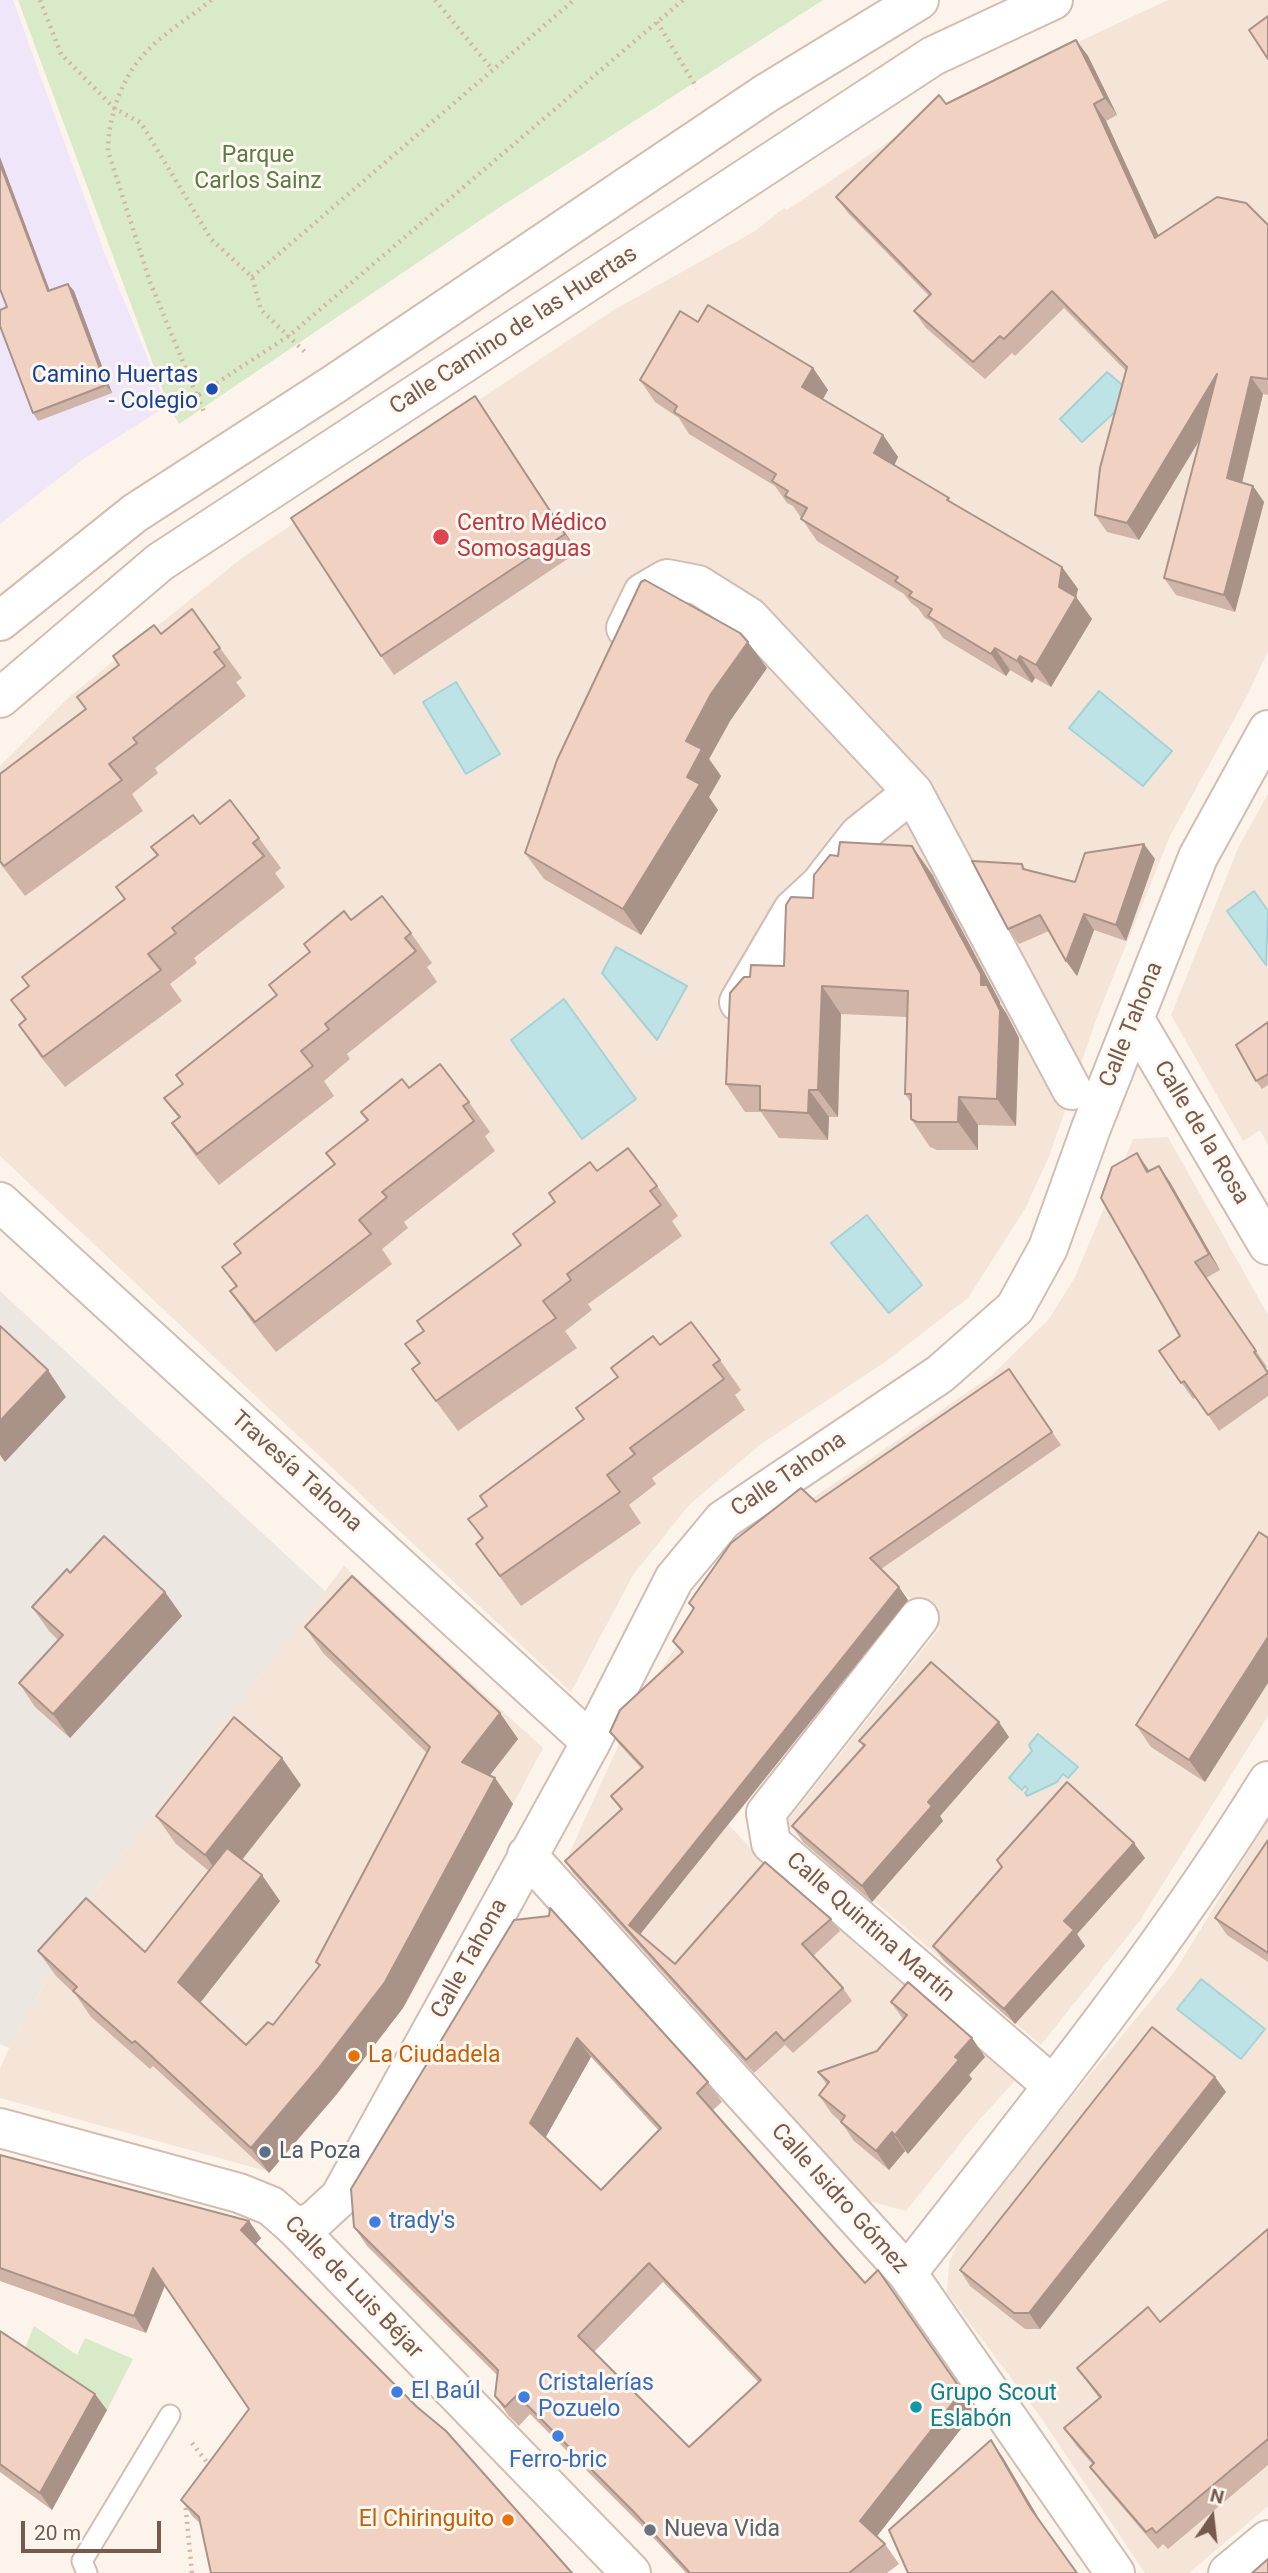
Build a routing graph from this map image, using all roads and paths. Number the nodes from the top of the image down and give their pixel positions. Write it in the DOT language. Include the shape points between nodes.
graph roads {
  1 [pos="40,0"];
  2 [pos="211,0"];
  3 [pos="435,0"];
  4 [pos="574,0"];
  5 [pos="683,0"];
  6 [pos="919,0"];
  7 [pos="1053,0"];
  8 [pos="657,22"];
  9 [pos="492,69"];
  10 [pos="114,108"];
  11 [pos="719,125"];
  12 [pos="252,277"];
  13 [pos="289,335"];
  14 [pos="0,621"];
  15 [pos="608,666"];
  16 [pos="0,698"];
  17 [pos="1268,730"];
  18 [pos="913,792"];
  19 [pos="739,1002"];
  20 [pos="1135,1020"];
  21 [pos="1072,1090"];
  22 [pos="1091,1128"];
  23 [pos="0,1202"];
  24 [pos="1268,1245"];
  25 [pos="919,1618"];
  26 [pos="591,1742"];
  27 [pos="1268,1781"];
  28 [pos="527,1855"];
  29 [pos="1053,2086"];
  30 [pos="0,2128"];
  31 [pos="296,2228"];
  32 [pos="907,2273"];
  33 [pos="170,2415"];
  34 [pos="219,2458"];
  35 [pos="202,2478"];
  36 [pos="185,2500"];
  37 [pos="1268,2540"];
  38 [pos="87,2573"];
  39 [pos="192,2573"];
  40 [pos="631,2573"];
  41 [pos="1115,2573"];
  42 [pos="1228,2573"];
  1 -- 10 [label="path" via="61,54"];
  2 -- 10 [label="path" via="146,51"];
  3 -- 9 [label="path"];
  4 -- 9 [label="path"];
  5 -- 8 [label="path"];
  6 -- 11 [label="street"];
  7 -- 16 [label="street, Calle Camino de las Huertas" via="933,56 171,555"];
  8 -- 11 [label="path"];
  8 -- 13 [label="path"];
  9 -- 12 [label="path"];
  10 -- 12 [label="path" via="141,123 211,239"];
  10 -- 13 [label="path" via="108,151 150,282 197,396"];
  11 -- 14 [label="street" via="135,513"];
  12 -- 13 [label="path" via="261,310"];
  15 -- 18 [label="street" via="643,593 667,579 698,585 749,617"];
  17 -- 20 [label="street, Calle Tahona" via="1198,856"];
  18 -- 19 [label="street" via="859,835 820,885 793,910"];
  18 -- 21 [label="street"];
  20 -- 22 [label="street, Calle Tahona"];
  20 -- 24 [label="street, Calle de la Rosa"];
  21 -- 22 [label="lane"];
  22 -- 26 [label="street, Calle Tahona" via="1048,1248 1015,1308 940,1374 723,1520 674,1579"];
  23 -- 26 [label="street, Travesía Tahona"];
  25 -- 29 [label="street, Calle Quintina Martín" via="766,1813 771,1843"];
  26 -- 28 [label="street, Calle Tahona"];
  27 -- 29 [label="street" via="1211,1874"];
  28 -- 31 [label="street, Calle Tahona" via="340,2197 314,2221"];
  28 -- 32 [label="street, Calle Isidro Gómez"];
  29 -- 32 [label="street"];
  30 -- 31 [label="street, Calle de Luis Béjar" via="239,2193 271,2206"];
  31 -- 40 [label="street, Calle de Luis Béjar"];
  32 -- 41 [label="street, Calle Isidro Gómez"];
  33 -- 38 [label="lane" via="82,2561"];
  34 -- 35 [label="path"];
  36 -- 39 [label="path"];
  37 -- 42 [label="street"];
}
